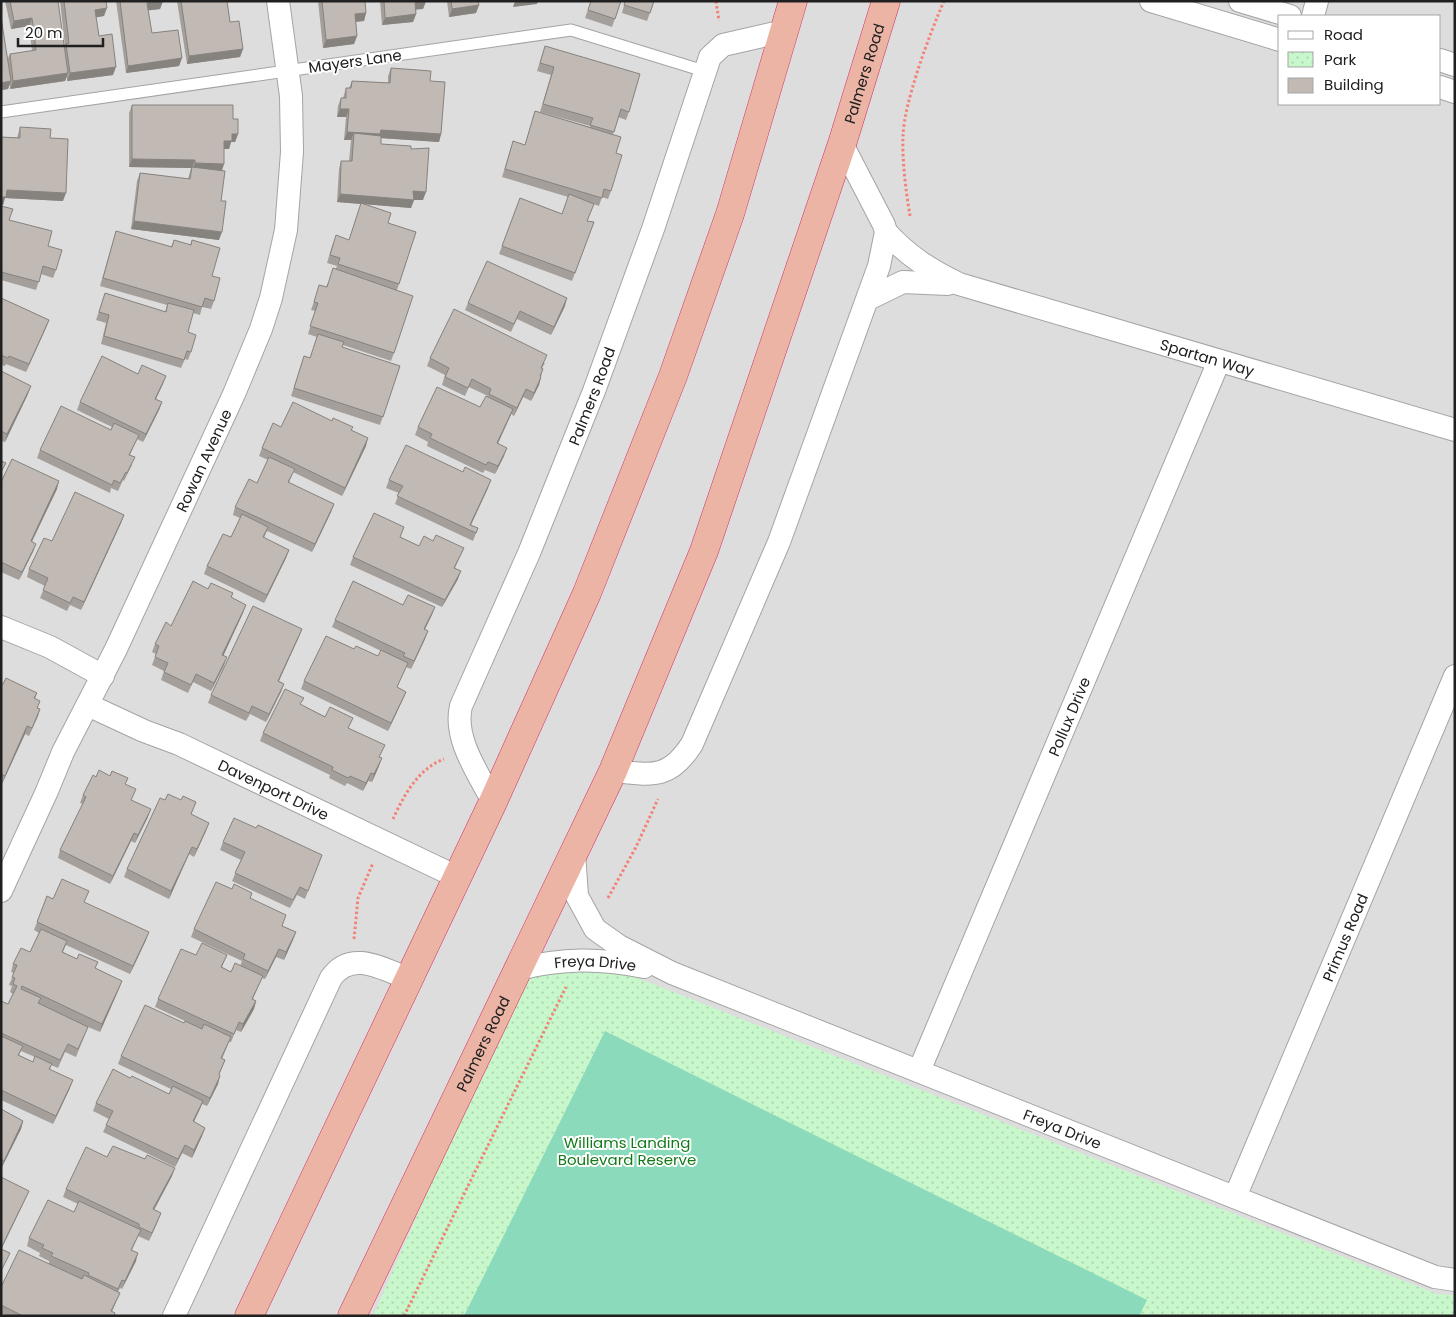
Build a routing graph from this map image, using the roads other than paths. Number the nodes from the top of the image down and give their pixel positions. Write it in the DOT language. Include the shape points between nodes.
graph roads {
  1 [pos="278,1"];
  2 [pos="792,1"];
  3 [pos="886,1"];
  4 [pos="1152,1"];
  5 [pos="1240,1"];
  6 [pos="1317,1"];
  7 [pos="1287,15"];
  8 [pos="1313,15"];
  9 [pos="784,31"];
  10 [pos="1278,39"];
  11 [pos="1441,60"];
  12 [pos="1455,65"];
  13 [pos="288,71"];
  14 [pos="704,72"];
  15 [pos="1441,87"];
  16 [pos="1455,92"];
  17 [pos="1,112"];
  18 [pos="842,144"];
  19 [pos="885,229"];
  20 [pos="959,284"];
  21 [pos="868,298"];
  22 [pos="1220,361"];
  23 [pos="1455,430"];
  24 [pos="1,627"];
  25 [pos="103,676"];
  26 [pos="1455,676"];
  27 [pos="88,705"];
  28 [pos="613,771"];
  29 [pos="493,802"];
  30 [pos="574,853"];
  31 [pos="457,877"];
  32 [pos="1,890"];
  33 [pos="518,969"];
  34 [pos="672,973"];
  35 [pos="409,979"];
  36 [pos="919,1071"];
  37 [pos="1235,1197"];
  38 [pos="1455,1280"];
  39 [pos="174,1316"];
  40 [pos="249,1316"];
  41 [pos="352,1316"];
  1 -- 13 [label="street, Rowan Avenue"];
  2 -- 9 [label="highway"];
  3 -- 18 [label="highway, Palmers Road"];
  4 -- 10 [label="street"];
  5 -- 7 [label="street"];
  6 -- 8 [label="street"];
  9 -- 14 [label="street, Palmers Road" via="723,46 710,57"];
  9 -- 29 [label="highway" via="730,214 673,376 587,593"];
  11 -- 12 [label="street"];
  13 -- 14 [label="lane, Mayers Lane" via="571,30"];
  13 -- 17 [label="lane, Mayers Lane"];
  13 -- 25 [label="street, Rowan Avenue" via="292,122 290,190 286,230 271,298 242,376"];
  14 -- 29 [label="street, Palmers Road" via="675,165 594,391 529,553 461,706 460,726 467,751"];
  15 -- 16 [label="street"];
  18 -- 19 [label="street, Palmers Road"];
  18 -- 28 [label="highway, Palmers Road" via="704,551"];
  19 -- 20 [label="street, Spartan Way" via="906,253 926,268"];
  19 -- 21 [label="street" via="879,266"];
  20 -- 21 [label="street, Spartan Way" via="903,282"];
  20 -- 22 [label="street, Spartan Way"];
  21 -- 28 [label="street" via="779,542 692,744 681,761 670,769 644,774"];
  22 -- 23 [label="street, Spartan Way"];
  22 -- 36 [label="street, Pollux Drive"];
  24 -- 25 [label="street" via="50,647"];
  25 -- 27 [label="street, Rowan Avenue"];
  26 -- 37 [label="street, Primus Road"];
  27 -- 31 [label="street, Davenport Drive" via="188,748"];
  27 -- 32 [label="street, Rowan Avenue" via="63,752"];
  28 -- 30 [label="highway, Palmers Road"];
  29 -- 31 [label="highway"];
  30 -- 33 [label="highway, Palmers Road"];
  30 -- 34 [label="street, Freya Drive" via="576,896 595,929 619,946"];
  31 -- 35 [label="highway"];
  33 -- 34 [label="street, Freya Drive" via="547,962 607,960"];
  33 -- 41 [label="highway, Palmers Road"];
  34 -- 36 [label="street, Freya Drive"];
  35 -- 39 [label="street" via="367,963 352,963 338,968 331,978"];
  35 -- 40 [label="highway"];
  36 -- 37 [label="street, Freya Drive"];
  37 -- 38 [label="street, Freya Drive" via="1435,1277"];
}
